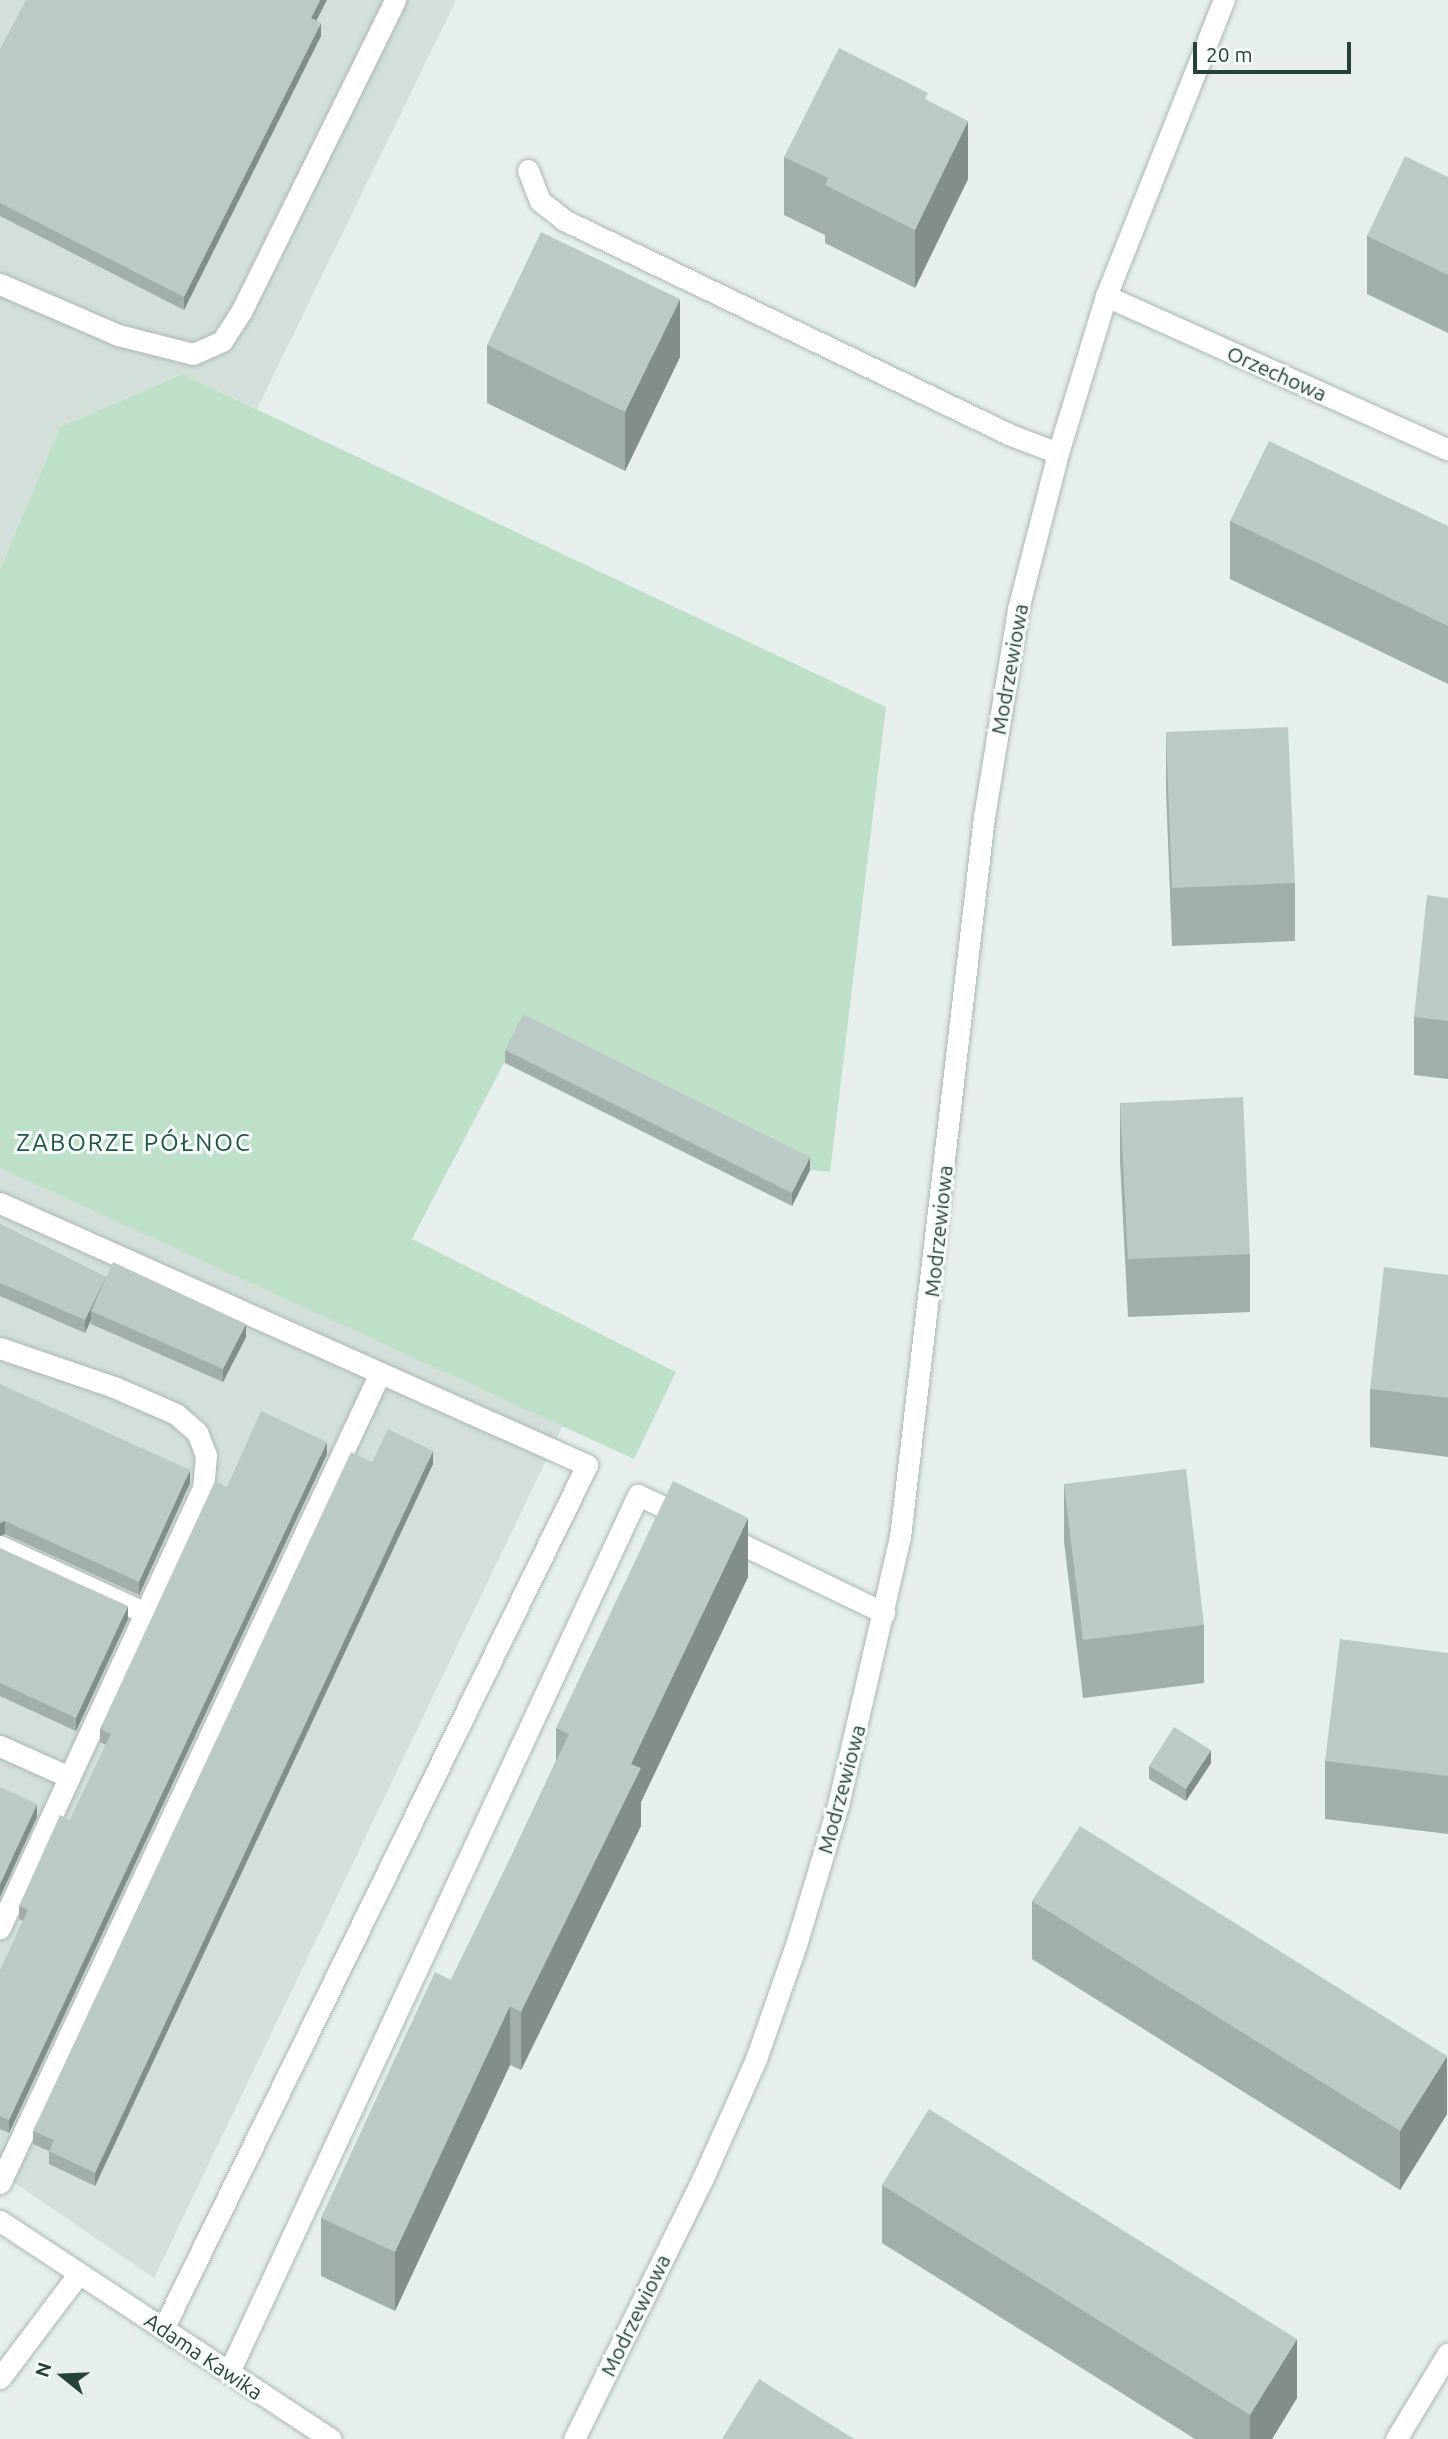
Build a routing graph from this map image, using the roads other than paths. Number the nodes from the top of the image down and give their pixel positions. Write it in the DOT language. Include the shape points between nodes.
graph roads {
  1 [pos="395,0"];
  2 [pos="1224,0"];
  3 [pos="528,170"];
  4 [pos="0,284"];
  5 [pos="1107,296"];
  6 [pos="1448,450"];
  7 [pos="1058,453"];
  8 [pos="0,1203"];
  9 [pos="0,1348"];
  10 [pos="380,1373"];
  11 [pos="0,1546"];
  12 [pos="146,1613"];
  13 [pos="884,1613"];
  14 [pos="0,1746"];
  15 [pos="69,1777"];
  16 [pos="0,1928"];
  17 [pos="0,2183"];
  18 [pos="0,2221"];
  19 [pos="79,2273"];
  20 [pos="163,2329"];
  21 [pos="1448,2353"];
  22 [pos="229,2372"];
  23 [pos="0,2378"];
  24 [pos="330,2439"];
  25 [pos="574,2439"];
  26 [pos="1396,2439"];
  1 -- 4 [label="street" via="222,341 193,354 118,335"];
  2 -- 5 [label="street, Modrzewiowa"];
  3 -- 7 [label="street" via="540,201 564,220 1008,434"];
  5 -- 6 [label="street, Orzechowa"];
  5 -- 7 [label="street, Modrzewiowa"];
  7 -- 13 [label="street, Modrzewiowa" via="1017,609 984,817 921,1381 900,1538"];
  8 -- 10 [label="street"];
  9 -- 12 [label="street" via="114,1387 176,1414 197,1432 206,1455 203,1488"];
  10 -- 17 [label="street"];
  10 -- 20 [label="street" via="586,1465"];
  11 -- 12 [label="street"];
  12 -- 15 [label="street"];
  13 -- 22 [label="street" via="638,1495"];
  13 -- 25 [label="street, Modrzewiowa" via="834,1818 756,2059 703,2178"];
  14 -- 15 [label="street"];
  15 -- 16 [label="street"];
  18 -- 19 [label="street, Adama Kawika"];
  19 -- 20 [label="street, Adama Kawika"];
  19 -- 23 [label="street"];
  20 -- 22 [label="street, Adama Kawika"];
  21 -- 26 [label="street"];
  22 -- 24 [label="street, Adama Kawika"];
}
